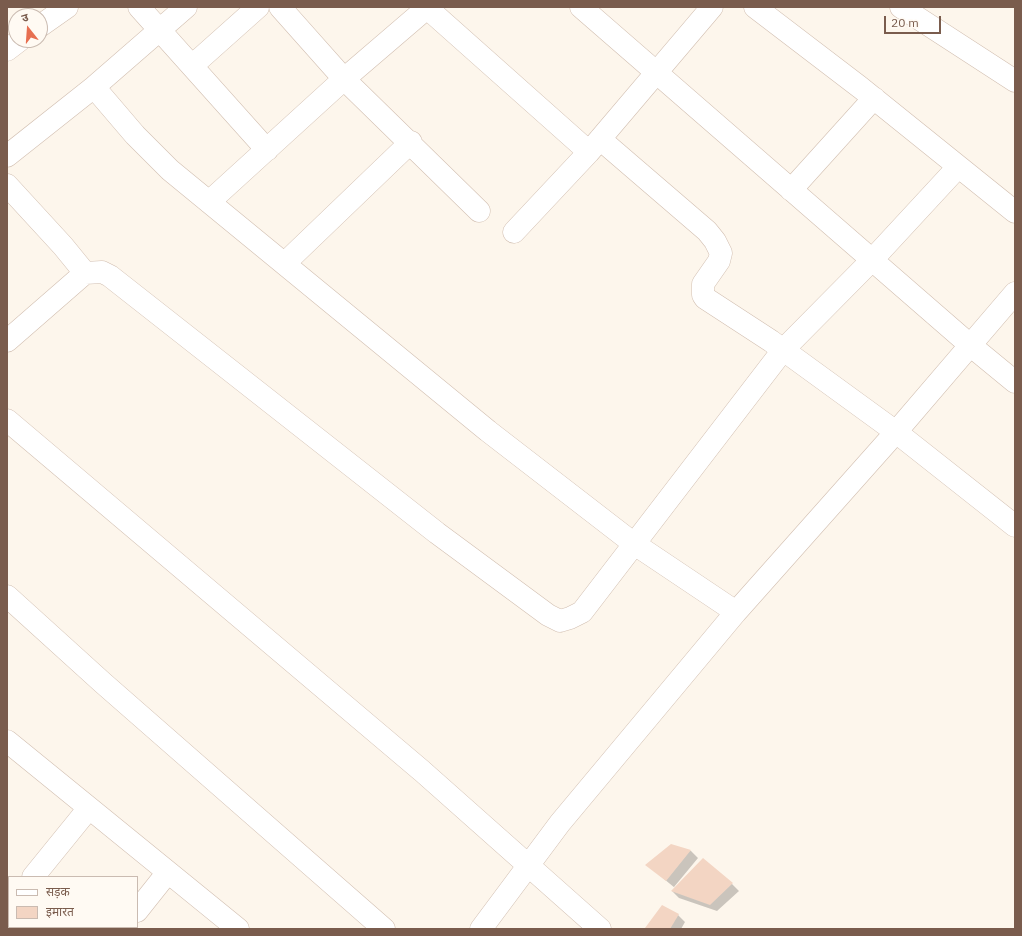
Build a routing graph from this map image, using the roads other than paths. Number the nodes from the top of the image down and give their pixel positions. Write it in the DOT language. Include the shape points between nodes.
graph roads {
  1 [pos="67,7"];
  2 [pos="139,7"];
  3 [pos="186,7"];
  4 [pos="258,7"];
  5 [pos="280,7"];
  6 [pos="427,7"];
  7 [pos="581,7"];
  8 [pos="712,7"];
  9 [pos="755,7"];
  10 [pos="901,7"];
  11 [pos="48,20"];
  12 [pos="160,29"];
  13 [pos="193,66"];
  14 [pos="656,73"];
  15 [pos="344,79"];
  16 [pos="1015,82"];
  17 [pos="94,87"];
  18 [pos="874,98"];
  19 [pos="411,142"];
  20 [pos="595,145"];
  21 [pos="267,150"];
  22 [pos="7,156"];
  23 [pos="958,167"];
  24 [pos="7,185"];
  25 [pos="791,190"];
  26 [pos="209,202"];
  27 [pos="479,211"];
  28 [pos="1015,212"];
  29 [pos="514,232"];
  30 [pos="871,260"];
  31 [pos="285,263"];
  32 [pos="85,274"];
  33 [pos="1015,293"];
  34 [pos="7,341"];
  35 [pos="970,345"];
  36 [pos="783,350"];
  37 [pos="1015,382"];
  38 [pos="7,420"];
  39 [pos="896,432"];
  40 [pos="1015,526"];
  41 [pos="634,543"];
  42 [pos="7,596"];
  43 [pos="736,612"];
  44 [pos="8,744"];
  45 [pos="89,808"];
  46 [pos="528,866"];
  47 [pos="168,872"];
  48 [pos="34,876"];
  49 [pos="138,910"];
  50 [pos="238,929"];
  51 [pos="384,929"];
  52 [pos="481,929"];
  53 [pos="600,929"];
  1 -- 11 [label="street"];
  2 -- 12 [label="street"];
  3 -- 12 [label="street"];
  4 -- 13 [label="street"];
  5 -- 15 [label="street"];
  6 -- 15 [label="street"];
  6 -- 20 [label="street"];
  7 -- 14 [label="street"];
  8 -- 14 [label="street"];
  9 -- 18 [label="street"];
  10 -- 16 [label="street"];
  12 -- 13 [label="street"];
  12 -- 17 [label="street"];
  13 -- 21 [label="street"];
  14 -- 20 [label="street"];
  14 -- 25 [label="street"];
  15 -- 19 [label="street"];
  15 -- 21 [label="street"];
  17 -- 22 [label="street"];
  17 -- 26 [label="street" via="170,170"];
  18 -- 23 [label="street"];
  18 -- 25 [label="street"];
  19 -- 27 [label="street"];
  19 -- 31 [label="street"];
  20 -- 29 [label="street"];
  20 -- 36 [label="street" via="707,231 721,253 719,261 703,284 703,295"];
  21 -- 26 [label="street"];
  23 -- 28 [label="street"];
  23 -- 30 [label="street"];
  24 -- 32 [label="street"];
  25 -- 30 [label="street"];
  26 -- 31 [label="street"];
  30 -- 35 [label="street"];
  30 -- 36 [label="street"];
  31 -- 41 [label="street" via="488,431"];
  32 -- 34 [label="street"];
  32 -- 41 [label="street" via="102,272 110,276 431,528 548,615 560,620 582,612"];
  33 -- 35 [label="street"];
  35 -- 37 [label="street"];
  35 -- 39 [label="street"];
  36 -- 39 [label="street"];
  36 -- 41 [label="street"];
  38 -- 46 [label="street" via="422,771"];
  39 -- 40 [label="street"];
  39 -- 43 [label="street"];
  41 -- 43 [label="street"];
  42 -- 51 [label="street"];
  43 -- 46 [label="street" via="560,823"];
  44 -- 45 [label="street"];
  45 -- 47 [label="street"];
  45 -- 48 [label="street"];
  46 -- 52 [label="street"];
  46 -- 53 [label="street"];
  47 -- 49 [label="street"];
  47 -- 50 [label="street"];
}
